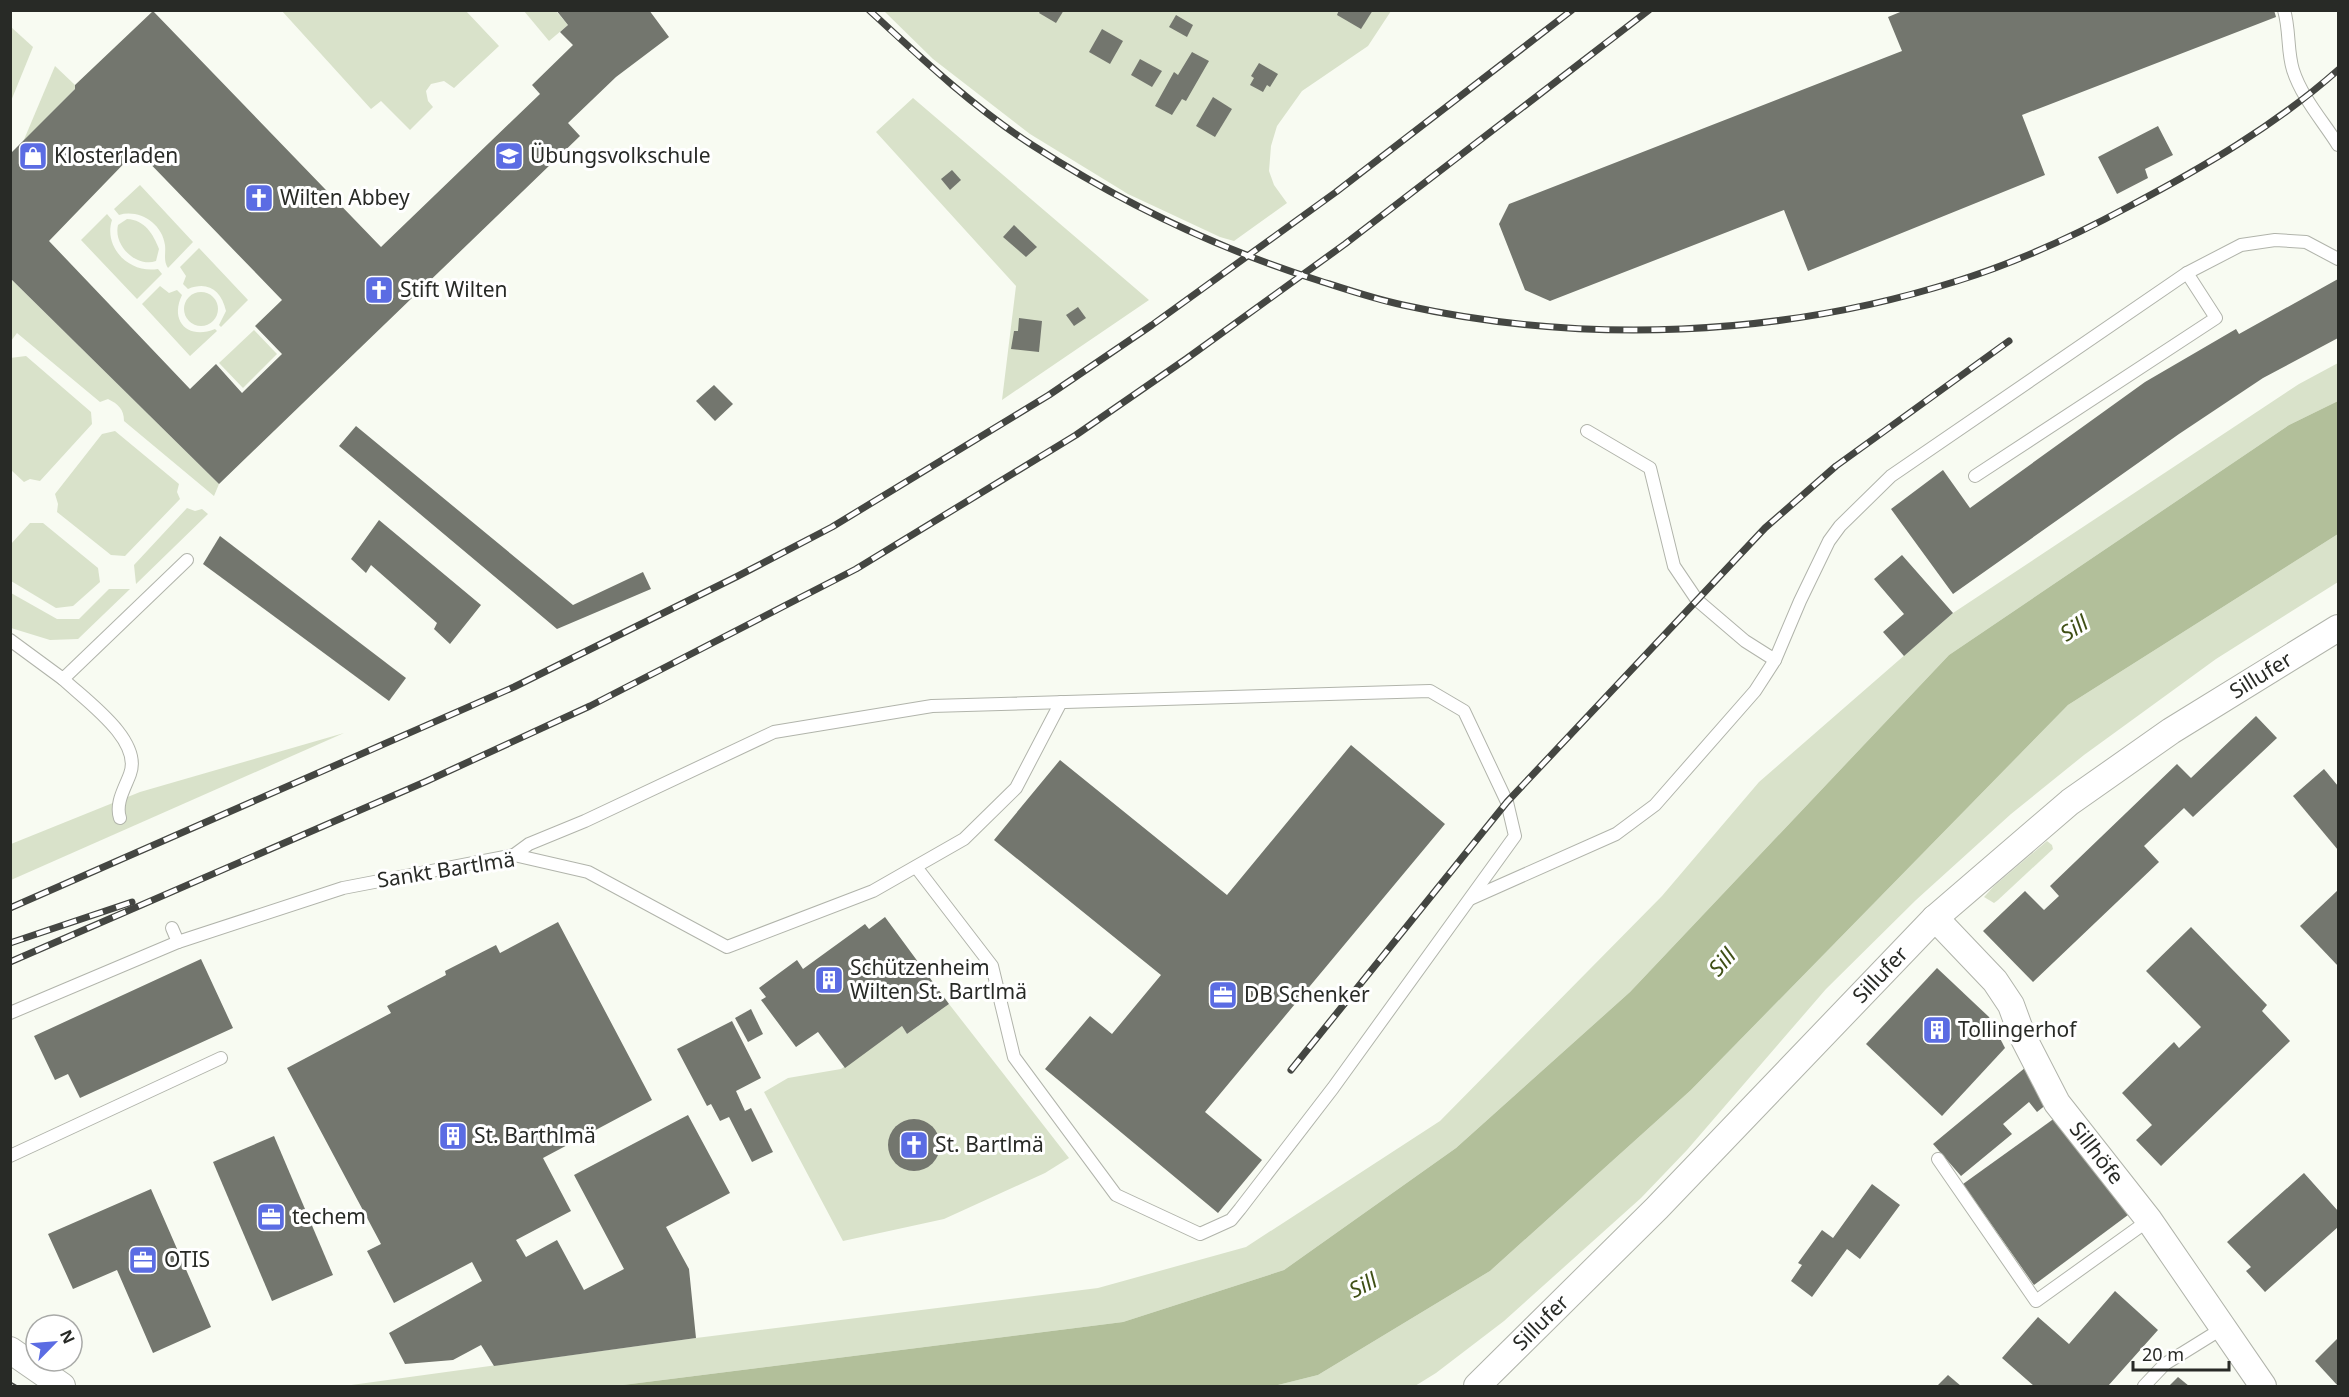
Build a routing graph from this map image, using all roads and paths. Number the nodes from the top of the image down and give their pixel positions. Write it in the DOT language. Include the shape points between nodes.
graph roads {
  1 [pos="2284,10"];
  2 [pos="2338,145"];
  3 [pos="2338,260"];
  4 [pos="2187,273"];
  5 [pos="1587,431"];
  6 [pos="1975,476"];
  7 [pos="187,560"];
  8 [pos="2338,628"];
  9 [pos="10,640"];
  10 [pos="1775,660"];
  11 [pos="63,679"];
  12 [pos="1061,702"];
  13 [pos="120,818"];
  14 [pos="514,855"];
  15 [pos="916,867"];
  16 [pos="1470,899"];
  17 [pos="1935,918"];
  18 [pos="172,928"];
  19 [pos="178,942"];
  20 [pos="10,1013"];
  21 [pos="220,1058"];
  22 [pos="10,1156"];
  23 [pos="1938,1159"];
  24 [pos="2148,1220"];
  25 [pos="2223,1328"];
  26 [pos="10,1350"];
  27 [pos="62,1386"];
  28 [pos="1477,1386"];
  29 [pos="2144,1386"];
  30 [pos="2263,1386"];
  1 -- 2 [label="lane" via="2289,54 2298,84"];
  3 -- 4 [label="lane" via="2306,242 2275,240 2241,245"];
  4 -- 6 [label="lane" via="2217,318"];
  4 -- 10 [label="lane" via="1891,476 1829,541"];
  5 -- 10 [label="lane" via="1650,468 1674,566 1697,600 1745,641"];
  7 -- 11 [label="lane"];
  8 -- 17 [label="street, Sillufer" via="2171,731 2070,802"];
  9 -- 11 [label="lane"];
  10 -- 16 [label="lane" via="1755,692 1655,805 1616,834"];
  11 -- 13 [label="lane" via="122,736 131,752 132,771 117,809"];
  12 -- 14 [label="lane" via="932,706 774,732 529,844"];
  12 -- 15 [label="lane, Sankt Bartlmä" via="1017,788 964,839"];
  12 -- 16 [label="lane" via="1430,691 1464,711 1507,802 1515,837"];
  14 -- 15 [label="lane, Sankt Bartlmä" via="588,872 727,947 873,891"];
  14 -- 19 [label="lane, Sankt Bartlmä" via="343,888"];
  15 -- 16 [label="lane" via="992,966 1014,1057 1116,1195 1200,1234 1231,1220 1240,1209"];
  17 -- 24 [label="street, Sillhöfe" via="1995,981 2011,1005 2057,1103"];
  17 -- 28 [label="street, Sillufer" via="1657,1208"];
  18 -- 19 [label="lane"];
  19 -- 20 [label="lane, Sankt Bartlmä"];
  21 -- 22 [label="lane"];
  23 -- 24 [label="lane" via="2036,1301"];
  24 -- 25 [label="street, Sillhöfe"];
  25 -- 29 [label="lane" via="2165,1364"];
  25 -- 30 [label="street, Sillhöfe"];
  26 -- 27 [label="street"];
}
